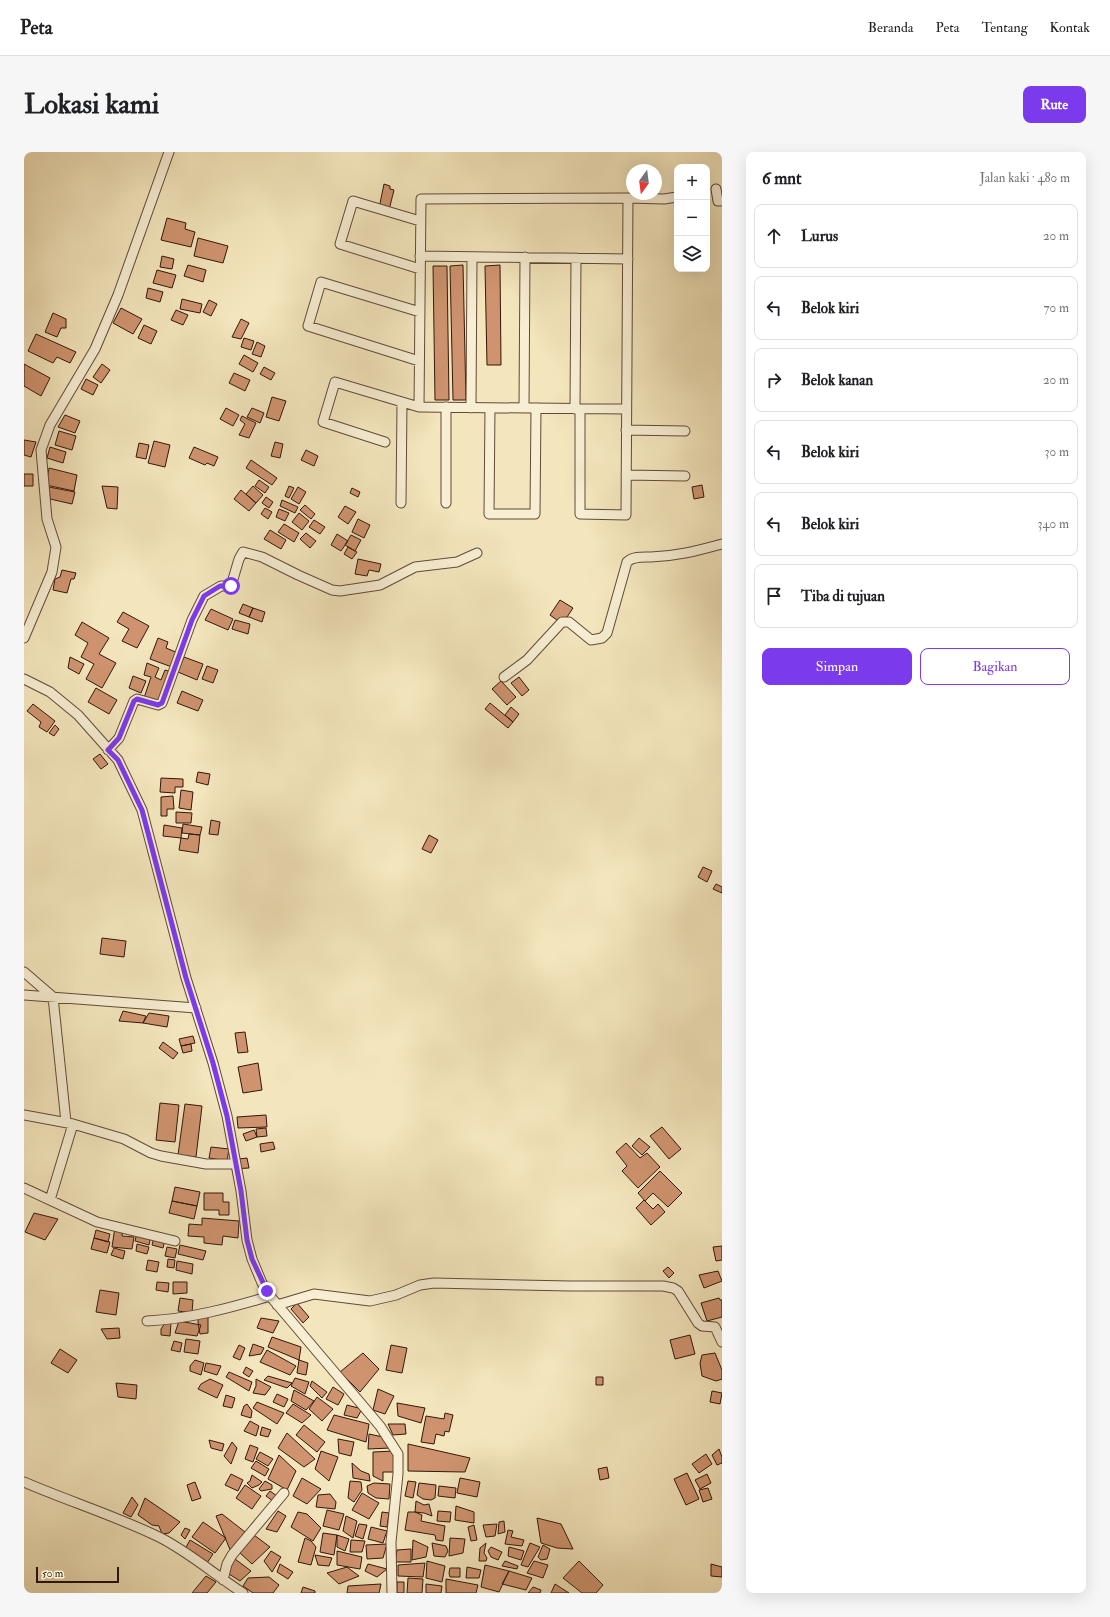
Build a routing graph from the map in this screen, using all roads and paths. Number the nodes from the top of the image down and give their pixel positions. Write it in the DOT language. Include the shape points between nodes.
graph roads {
  1 [pos="169,152"];
  2 [pos="715,190"];
  3 [pos="674,197"];
  4 [pos="626,198"];
  5 [pos="662,199"];
  6 [pos="628,200"];
  7 [pos="722,201"];
  8 [pos="420,221"];
  9 [pos="420,256"];
  10 [pos="472,257"];
  11 [pos="524,257"];
  12 [pos="576,258"];
  13 [pos="628,258"];
  14 [pos="420,269"];
  15 [pos="420,312"];
  16 [pos="420,361"];
  17 [pos="402,403"];
  18 [pos="419,407"];
  19 [pos="446,407"];
  20 [pos="471,408"];
  21 [pos="490,408"];
  22 [pos="524,408"];
  23 [pos="536,408"];
  24 [pos="578,409"];
  25 [pos="626,409"];
  26 [pos="626,430"];
  27 [pos="685,431"];
  28 [pos="385,442"];
  29 [pos="626,475"];
  30 [pos="685,476"];
  31 [pos="401,502"];
  32 [pos="446,503"];
  33 [pos="722,544"];
  34 [pos="477,553"];
  35 [pos="24,638"];
  36 [pos="504,677"];
  37 [pos="24,679"];
  38 [pos="108,750"];
  39 [pos="24,972"];
  40 [pos="24,994"];
  41 [pos="53,997"];
  42 [pos="196,1008"];
  43 [pos="24,1115"];
  44 [pos="70,1123"];
  45 [pos="236,1164"];
  46 [pos="24,1188"];
  47 [pos="50,1200"];
  48 [pos="176,1241"];
  49 [pos="270,1296"];
  50 [pos="277,1305"];
  51 [pos="147,1321"];
  52 [pos="718,1326"];
  53 [pos="722,1342"];
  54 [pos="24,1482"];
  55 [pos="284,1493"];
  56 [pos="223,1580"];
  57 [pos="243,1593"];
  58 [pos="392,1593"];
  1 -- 35 [label="street" via="123,281 95,349 50,425 41,450 47,519 56,547 52,572"];
  2 -- 7 [label="street" via="718,201"];
  3 -- 5 [label="street"];
  4 -- 8 [label="street" via="422,199"];
  6 -- 13 [label="street"];
  8 -- 9 [label="street"];
  8 -- 14 [label="street" via="353,201 340,244"];
  9 -- 10 [label="street"];
  9 -- 14 [label="street"];
  10 -- 11 [label="street"];
  10 -- 20 [label="street"];
  11 -- 12 [label="street"];
  11 -- 22 [label="street"];
  12 -- 13 [label="street"];
  12 -- 24 [label="street"];
  13 -- 25 [label="street"];
  14 -- 15 [label="street"];
  15 -- 16 [label="street"];
  15 -- 16 [label="street" via="321,282 308,326"];
  16 -- 18 [label="street"];
  17 -- 18 [label="street"];
  17 -- 28 [label="street" via="335,382 323,422"];
  17 -- 31 [label="street"];
  18 -- 19 [label="street"];
  19 -- 20 [label="street"];
  19 -- 32 [label="street"];
  20 -- 21 [label="street"];
  21 -- 22 [label="street"];
  21 -- 23 [label="street" via="490,514 535,514"];
  22 -- 23 [label="street"];
  23 -- 24 [label="street"];
  24 -- 25 [label="street"];
  24 -- 29 [label="street" via="580,514 626,515"];
  25 -- 26 [label="street"];
  26 -- 27 [label="street"];
  26 -- 29 [label="street"];
  29 -- 30 [label="street"];
  33 -- 36 [label="street" via="674,556 630,559 607,633 598,639 590,639 569,622 562,622 527,660"];
  34 -- 38 [label="street" via="457,562 415,567 380,585 340,591 332,590 262,557 243,552 231,586 219,587 204,596 192,620 162,703 158,705 137,699 134,701 119,738"];
  37 -- 38 [label="street" via="50,692 78,715"];
  38 -- 42 [label="street" via="118,760 142,810"];
  39 -- 41 [label="street"];
  40 -- 41 [label="street"];
  41 -- 42 [label="street"];
  41 -- 44 [label="street"];
  42 -- 45 [label="street" via="227,1116"];
  43 -- 44 [label="street"];
  44 -- 45 [label="street" via="124,1139 155,1155 206,1164"];
  44 -- 47 [label="street"];
  45 -- 49 [label="street" via="247,1240 252,1259"];
  46 -- 47 [label="street"];
  47 -- 48 [label="street" via="97,1222"];
  49 -- 50 [label="street"];
  49 -- 51 [label="street" via="186,1317"];
  50 -- 52 [label="street" via="314,1294 370,1301 434,1283 651,1285 669,1286 678,1291 700,1325 708,1328"];
  50 -- 58 [label="street" via="380,1426 398,1454 391,1542"];
  52 -- 53 [label="street"];
  54 -- 56 [label="street" via="161,1538"];
  55 -- 56 [label="street" via="232,1555"];
  56 -- 57 [label="street"];
}
